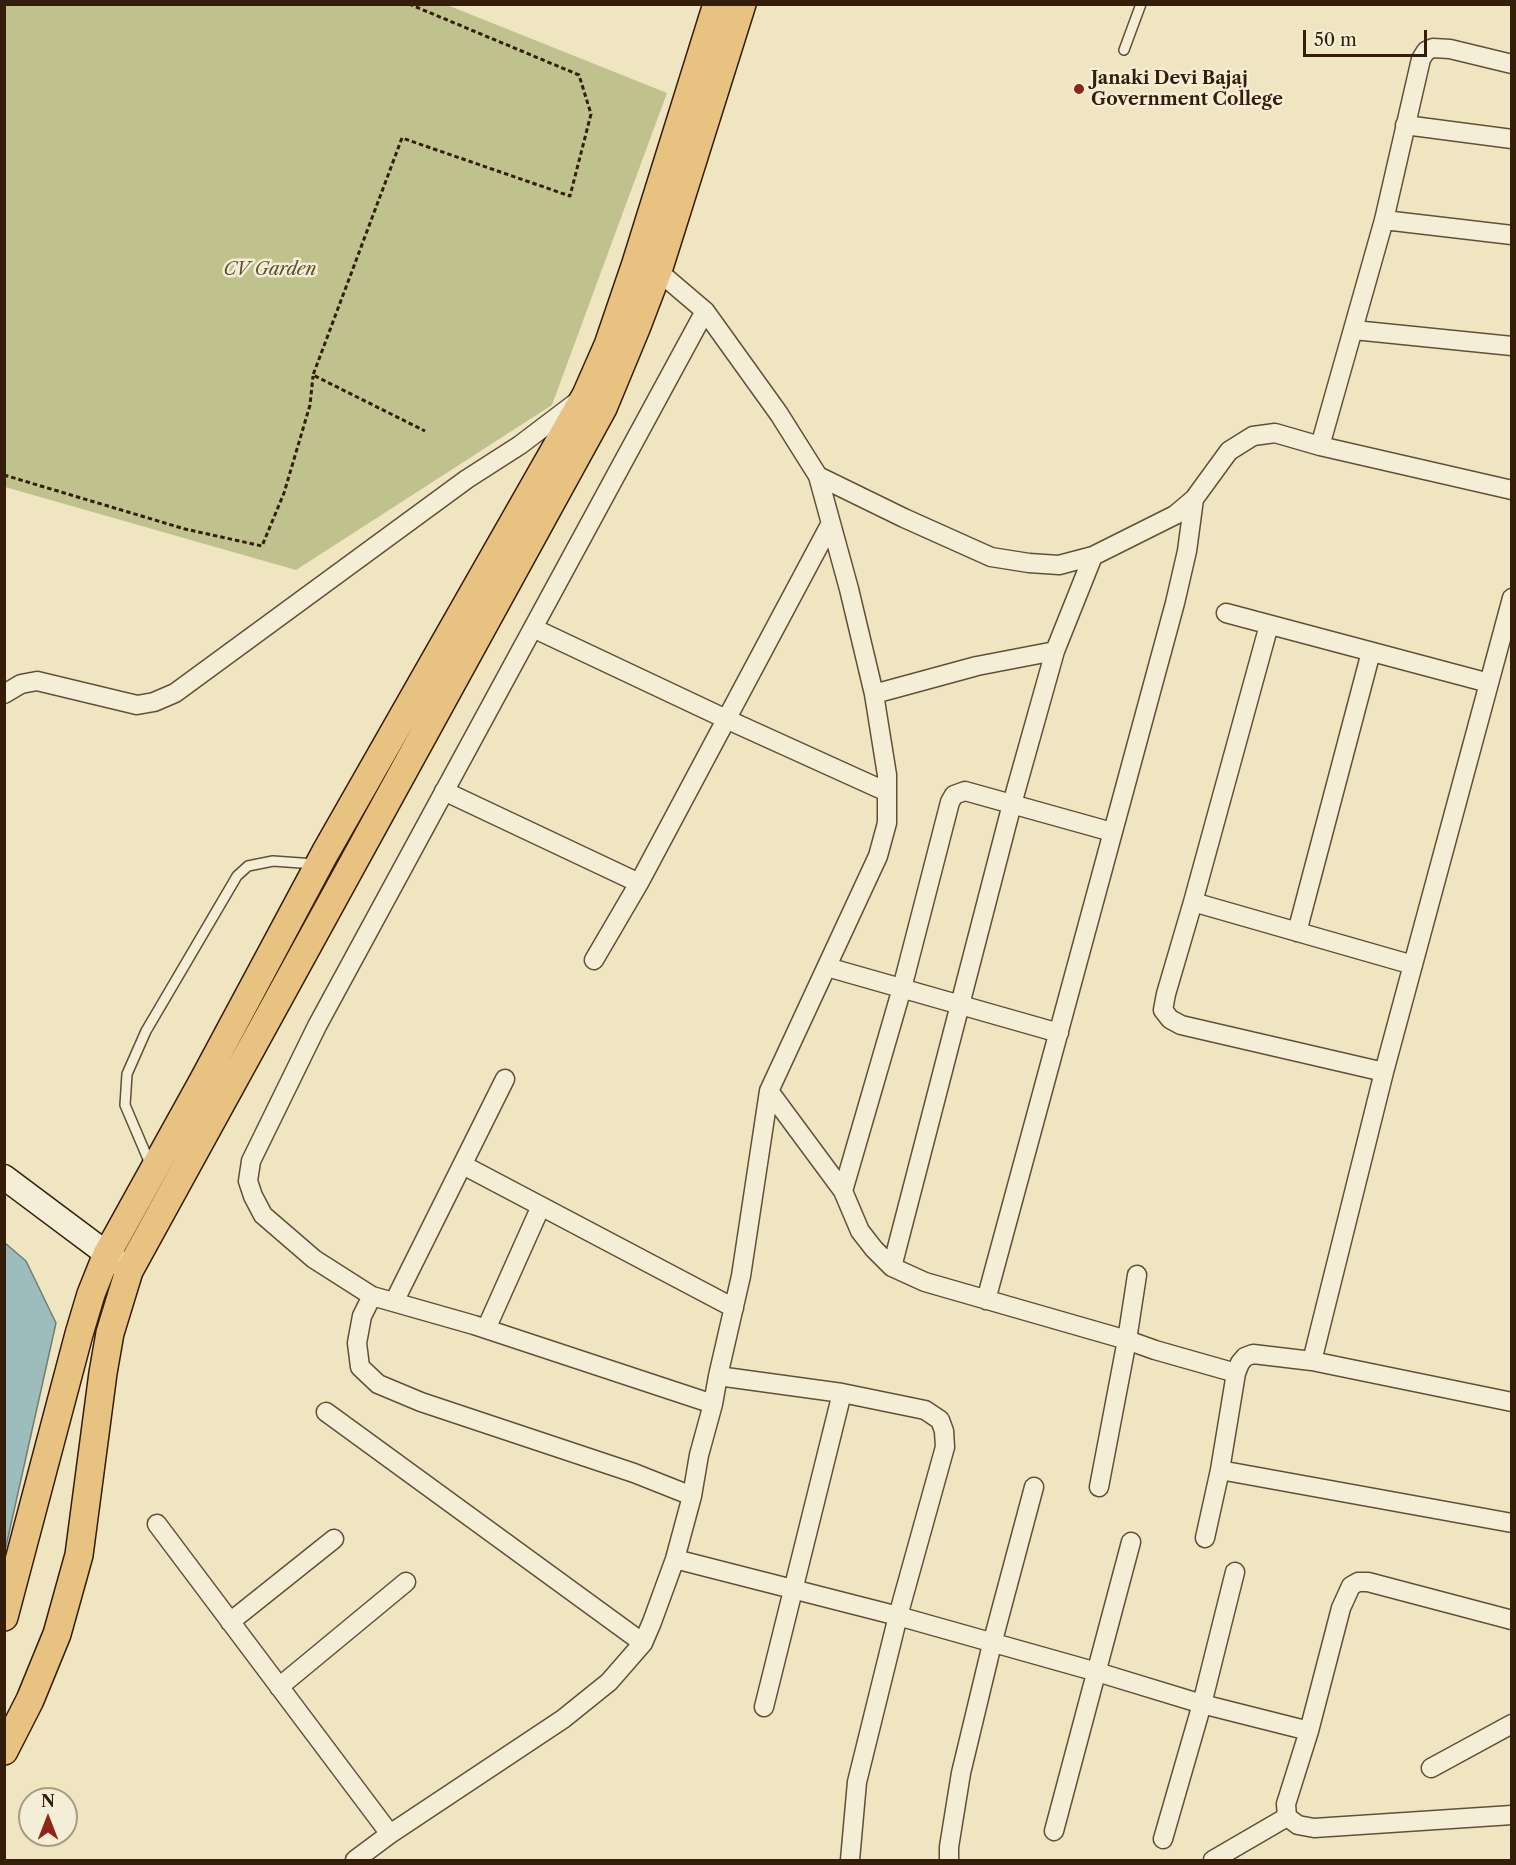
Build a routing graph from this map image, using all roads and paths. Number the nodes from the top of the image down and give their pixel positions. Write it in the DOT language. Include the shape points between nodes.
graph roads {
  1 [pos="409,4"];
  2 [pos="717,4"];
  3 [pos="742,4"];
  4 [pos="1141,4"];
  5 [pos="1124,50"];
  6 [pos="1512,64"];
  7 [pos="1405,126"];
  8 [pos="1512,139"];
  9 [pos="1384,220"];
  10 [pos="1512,235"];
  11 [pos="647,267"];
  12 [pos="705,311"];
  13 [pos="1354,330"];
  14 [pos="1512,345"];
  15 [pos="313,375"];
  16 [pos="586,395"];
  17 [pos="425,431"];
  18 [pos="1320,446"];
  19 [pos="4,475"];
  20 [pos="818,476"];
  21 [pos="1512,490"];
  22 [pos="1194,499"];
  23 [pos="831,523"];
  24 [pos="1093,556"];
  25 [pos="1512,598"];
  26 [pos="1226,613"];
  27 [pos="1269,625"];
  28 [pos="533,628"];
  29 [pos="1055,651"];
  30 [pos="1371,652"];
  31 [pos="1489,683"];
  32 [pos="4,693"];
  33 [pos="874,693"];
  34 [pos="726,719"];
  35 [pos="444,791"];
  36 [pos="887,792"];
  37 [pos="1012,804"];
  38 [pos="1112,832"];
  39 [pos="319,864"];
  40 [pos="639,883"];
  41 [pos="1193,902"];
  42 [pos="1297,932"];
  43 [pos="594,960"];
  44 [pos="1413,965"];
  45 [pos="827,967"];
  46 [pos="902,988"];
  47 [pos="961,1005"];
  48 [pos="1059,1033"];
  49 [pos="1384,1072"];
  50 [pos="505,1079"];
  51 [pos="769,1091"];
  52 [pos="464,1165"];
  53 [pos="153,1171"];
  54 [pos="4,1177"];
  55 [pos="843,1191"];
  56 [pos="541,1206"];
  57 [pos="107,1254"];
  58 [pos="892,1267"];
  59 [pos="129,1271"];
  60 [pos="1137,1275"];
  61 [pos="372,1296"];
  62 [pos="986,1300"];
  63 [pos="394,1302"];
  64 [pos="734,1308"];
  65 [pos="486,1329"];
  66 [pos="1127,1340"];
  67 [pos="1312,1361"];
  68 [pos="1236,1373"];
  69 [pos="718,1376"];
  70 [pos="843,1393"];
  71 [pos="1512,1402"];
  72 [pos="713,1404"];
  73 [pos="326,1412"];
  74 [pos="1220,1470"];
  75 [pos="1034,1486"];
  76 [pos="1099,1486"];
  77 [pos="692,1496"];
  78 [pos="1512,1523"];
  79 [pos="157,1524"];
  80 [pos="1205,1538"];
  81 [pos="334,1539"];
  82 [pos="1131,1542"];
  83 [pos="675,1559"];
  84 [pos="1235,1572"];
  85 [pos="406,1582"];
  86 [pos="794,1590"];
  87 [pos="898,1616"];
  88 [pos="4,1617"];
  89 [pos="1512,1620"];
  90 [pos="230,1622"];
  91 [pos="643,1643"];
  92 [pos="992,1644"];
  93 [pos="1097,1672"];
  94 [pos="279,1687"];
  95 [pos="1202,1704"];
  96 [pos="764,1707"];
  97 [pos="1512,1724"];
  98 [pos="1309,1731"];
  99 [pos="1503,1734"];
  100 [pos="4,1751"];
  101 [pos="1431,1768"];
  102 [pos="1512,1815"];
  103 [pos="1287,1817"];
  104 [pos="1054,1831"];
  105 [pos="390,1834"];
  106 [pos="1163,1839"];
  107 [pos="355,1860"];
  108 [pos="849,1860"];
  109 [pos="949,1860"];
  110 [pos="1213,1860"];
  1 -- 15 [label="path" via="579,75 591,114 570,196 402,138"];
  2 -- 11 [label="main road"];
  3 -- 11 [label="main road"];
  4 -- 5 [label="lane"];
  6 -- 7 [label="street" via="1450,49 1426,51"];
  7 -- 8 [label="street"];
  7 -- 9 [label="street"];
  9 -- 10 [label="street"];
  9 -- 13 [label="street"];
  11 -- 12 [label="street"];
  11 -- 16 [label="main road"];
  11 -- 59 [label="main road" via="638,326 603,408"];
  12 -- 20 [label="street"];
  12 -- 28 [label="street"];
  13 -- 14 [label="street"];
  13 -- 18 [label="street"];
  15 -- 17 [label="path"];
  15 -- 19 [label="path" via="310,405 284,493 262,546 185,529"];
  16 -- 32 [label="street" via="175,693 137,705 38,681"];
  16 -- 39 [label="main road"];
  18 -- 21 [label="street"];
  18 -- 22 [label="street" via="1275,433 1253,436 1228,452"];
  20 -- 23 [label="street"];
  20 -- 24 [label="street" via="991,556 1059,565"];
  22 -- 24 [label="street" via="1175,515"];
  22 -- 38 [label="street" via="1175,603"];
  23 -- 33 [label="street"];
  23 -- 34 [label="street"];
  24 -- 29 [label="street"];
  25 -- 31 [label="street"];
  26 -- 27 [label="street"];
  27 -- 30 [label="street"];
  27 -- 41 [label="street"];
  28 -- 34 [label="street"];
  28 -- 35 [label="street"];
  29 -- 33 [label="street" via="977,666"];
  29 -- 37 [label="street"];
  30 -- 31 [label="street"];
  30 -- 42 [label="street"];
  31 -- 44 [label="street"];
  33 -- 36 [label="street"];
  34 -- 36 [label="street"];
  34 -- 40 [label="street"];
  35 -- 40 [label="street"];
  35 -- 61 [label="street" via="317,1026 251,1161 248,1181 263,1215 314,1259"];
  36 -- 45 [label="street" via="887,823 878,856"];
  37 -- 38 [label="street"];
  37 -- 46 [label="street" via="965,791 954,795"];
  37 -- 47 [label="street"];
  38 -- 48 [label="street"];
  39 -- 53 [label="main road"];
  39 -- 53 [label="lane" via="273,861 248,866 237,876 146,1031 127,1074 125,1105"];
  40 -- 43 [label="street"];
  41 -- 42 [label="street"];
  41 -- 49 [label="street" via="1166,994 1163,1010 1170,1019 1180,1025"];
  42 -- 44 [label="street"];
  44 -- 49 [label="street"];
  45 -- 46 [label="street"];
  45 -- 51 [label="street"];
  46 -- 47 [label="street"];
  46 -- 55 [label="street"];
  47 -- 48 [label="street"];
  47 -- 58 [label="street"];
  48 -- 62 [label="street"];
  49 -- 67 [label="street"];
  50 -- 52 [label="street"];
  51 -- 55 [label="street"];
  51 -- 64 [label="street"];
  52 -- 56 [label="street"];
  52 -- 63 [label="street"];
  53 -- 57 [label="main road"];
  54 -- 57 [label="street"];
  55 -- 58 [label="street" via="860,1231"];
  56 -- 64 [label="street"];
  56 -- 65 [label="street"];
  57 -- 59 [label="street"];
  57 -- 88 [label="main road" via="79,1334"];
  58 -- 62 [label="street" via="925,1282"];
  59 -- 100 [label="main road" via="106,1353 79,1555 57,1634"];
  60 -- 66 [label="street"];
  61 -- 63 [label="street"];
  61 -- 77 [label="street" via="362,1316 357,1343 360,1367 378,1384"];
  62 -- 66 [label="street"];
  63 -- 65 [label="street"];
  64 -- 69 [label="street"];
  65 -- 72 [label="street"];
  66 -- 68 [label="street"];
  66 -- 76 [label="street"];
  67 -- 68 [label="street" via="1253,1354 1240,1362"];
  67 -- 71 [label="street"];
  68 -- 74 [label="street"];
  69 -- 70 [label="street"];
  69 -- 72 [label="street"];
  70 -- 86 [label="street"];
  70 -- 87 [label="street" via="925,1410 940,1420 944,1431 945,1447"];
  72 -- 77 [label="street"];
  73 -- 91 [label="street"];
  74 -- 78 [label="street"];
  74 -- 80 [label="street"];
  75 -- 92 [label="street"];
  77 -- 83 [label="street"];
  79 -- 90 [label="street"];
  81 -- 90 [label="street"];
  82 -- 93 [label="street"];
  83 -- 86 [label="street"];
  83 -- 91 [label="street"];
  84 -- 95 [label="street"];
  85 -- 94 [label="street"];
  86 -- 87 [label="street"];
  86 -- 96 [label="street"];
  87 -- 92 [label="street"];
  87 -- 108 [label="street" via="857,1782"];
  89 -- 98 [label="street" via="1358,1582 1351,1586 1341,1608"];
  90 -- 94 [label="street"];
  91 -- 105 [label="street" via="609,1682 563,1719"];
  92 -- 93 [label="street"];
  92 -- 109 [label="street" via="961,1773"];
  93 -- 95 [label="street"];
  93 -- 104 [label="street"];
  94 -- 105 [label="street"];
  95 -- 98 [label="street"];
  95 -- 106 [label="street"];
  97 -- 99 [label="street"];
  98 -- 103 [label="street" via="1286,1804"];
  99 -- 101 [label="street"];
  102 -- 103 [label="street" via="1314,1828 1298,1825"];
  103 -- 110 [label="street"];
  105 -- 107 [label="street"];
}
